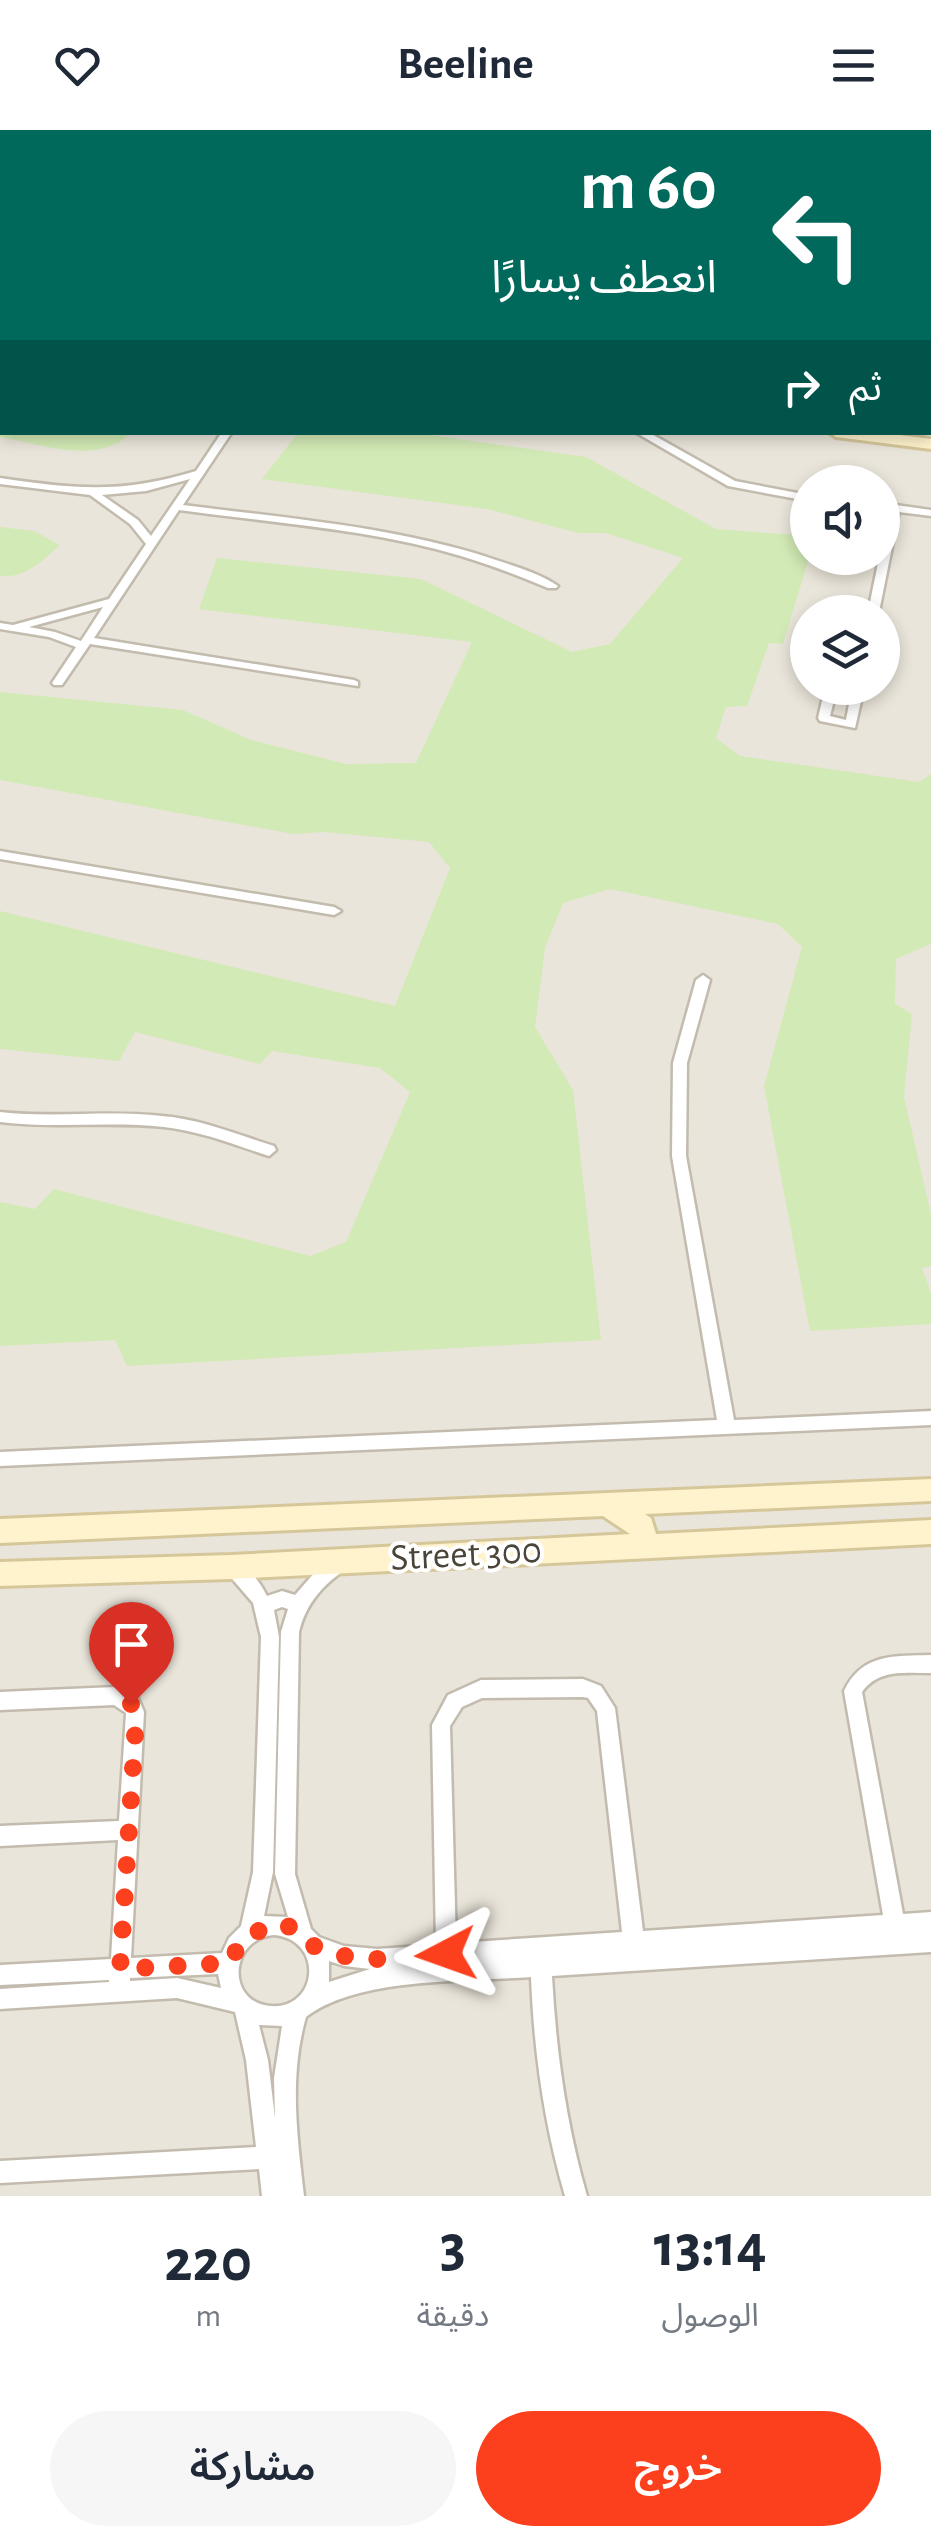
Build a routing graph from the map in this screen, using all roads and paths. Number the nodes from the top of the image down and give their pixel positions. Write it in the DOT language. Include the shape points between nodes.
graph roads {
  1 [pos="225,435"];
  2 [pos="645,435"];
  3 [pos="860,435"];
  4 [pos="931,444"];
  5 [pos="200,473"];
  6 [pos="0,482"];
  7 [pos="95,495"];
  8 [pos="790,495"];
  9 [pos="177,507"];
  10 [pos="900,509"];
  11 [pos="931,513"];
  12 [pos="152,544"];
  13 [pos="552,586"];
  14 [pos="114,601"];
  15 [pos="7,627"];
  16 [pos="86,643"];
  17 [pos="58,684"];
  18 [pos="354,684"];
  19 [pos="827,705"];
  20 [pos="854,705"];
  21 [pos="0,854"];
  22 [pos="334,911"];
  23 [pos="703,980"];
  24 [pos="0,1118"];
  25 [pos="269,1150"];
  26 [pos="931,1418"];
  27 [pos="727,1428"];
  28 [pos="0,1458"];
  29 [pos="931,1490"];
  30 [pos="686,1501"];
  31 [pos="605,1504"];
  32 [pos="0,1531"];
  33 [pos="931,1532"];
  34 [pos="712,1542"];
  35 [pos="636,1546"];
  36 [pos="343,1561"];
  37 [pos="232,1567"];
  38 [pos="0,1574"];
  39 [pos="264,1604"];
  40 [pos="299,1604"];
  41 [pos="931,1664"];
  42 [pos="0,1701"];
  43 [pos="129,1830"];
  44 [pos="0,1836"];
  45 [pos="931,1922"];
  46 [pos="250,1932"];
  47 [pos="896,1935"];
  48 [pos="308,1939"];
  49 [pos="931,1942"];
  50 [pos="635,1951"];
  51 [pos="230,1963"];
  52 [pos="446,1963"];
  53 [pos="541,1967"];
  54 [pos="120,1969"];
  55 [pos="0,1975"];
  56 [pos="119,1991"];
  57 [pos="0,1999"];
  58 [pos="242,2006"];
  59 [pos="299,2008"];
  60 [pos="279,2157"];
  61 [pos="0,2172"];
  62 [pos="273,2196"];
  63 [pos="293,2196"];
  64 [pos="576,2196"];
  1 -- 5 [label="street"];
  2 -- 8 [label="street" via="732,484"];
  3 -- 4 [label="street"];
  5 -- 7 [label="street"];
  5 -- 9 [label="street"];
  6 -- 7 [label="street"];
  7 -- 12 [label="street"];
  9 -- 12 [label="street"];
  9 -- 13 [label="street" via="425,543 492,560"];
  10 -- 11 [label="street"];
  12 -- 14 [label="street"];
  14 -- 15 [label="street"];
  14 -- 16 [label="street"];
  15 -- 16 [label="street"];
  16 -- 17 [label="street"];
  16 -- 18 [label="street"];
  19 -- 20 [label="street" via="824,718 850,725"];
  21 -- 22 [label="street"];
  23 -- 27 [label="street" via="680,1063 678,1140"];
  24 -- 25 [label="street" via="169,1122"];
  26 -- 27 [label="street"];
  27 -- 28 [label="street"];
  29 -- 30 [label="street, Street 300"];
  30 -- 31 [label="street, Street 300"];
  30 -- 34 [label="street" via="676,1510 679,1523"];
  31 -- 32 [label="street, Street 300"];
  31 -- 35 [label="street" via="642,1526 644,1537"];
  33 -- 34 [label="street, Street 300"];
  34 -- 35 [label="street, Street 300"];
  35 -- 36 [label="street, Street 300"];
  36 -- 37 [label="street, Street 300"];
  36 -- 40 [label="street"];
  37 -- 38 [label="street, Street 300"];
  37 -- 39 [label="street"];
  39 -- 40 [label="street"];
  39 -- 46 [label="street" via="270,1637 263,1872"];
  40 -- 48 [label="street" via="290,1632 285,1874"];
  41 -- 47 [label="street" via="875,1668 853,1691"];
  42 -- 43 [label="street" via="115,1696 131,1704 136,1720"];
  43 -- 44 [label="street"];
  43 -- 54 [label="street"];
  45 -- 47 [label="street"];
  46 -- 48 [label="street" via="271,1924"];
  46 -- 51 [label="street"];
  47 -- 49 [label="street"];
  47 -- 50 [label="street"];
  48 -- 52 [label="street" via="360,1958"];
  48 -- 59 [label="street" via="318,1978"];
  50 -- 52 [label="street"];
  50 -- 52 [label="street" via="602,1699 583,1688 481,1689 455,1702 442,1725"];
  50 -- 53 [label="street"];
  51 -- 54 [label="street"];
  51 -- 58 [label="street" via="230,1984"];
  52 -- 53 [label="street"];
  52 -- 59 [label="street" via="376,1977"];
  53 -- 64 [label="street" via="552,2101"];
  54 -- 55 [label="street"];
  54 -- 56 [label="street"];
  56 -- 57 [label="street"];
  56 -- 58 [label="street" via="177,1988"];
  58 -- 59 [label="street" via="276,2017"];
  58 -- 60 [label="street"];
  59 -- 60 [label="street" via="284,2058"];
  60 -- 61 [label="street"];
  60 -- 62 [label="street"];
  60 -- 63 [label="street"];
}
